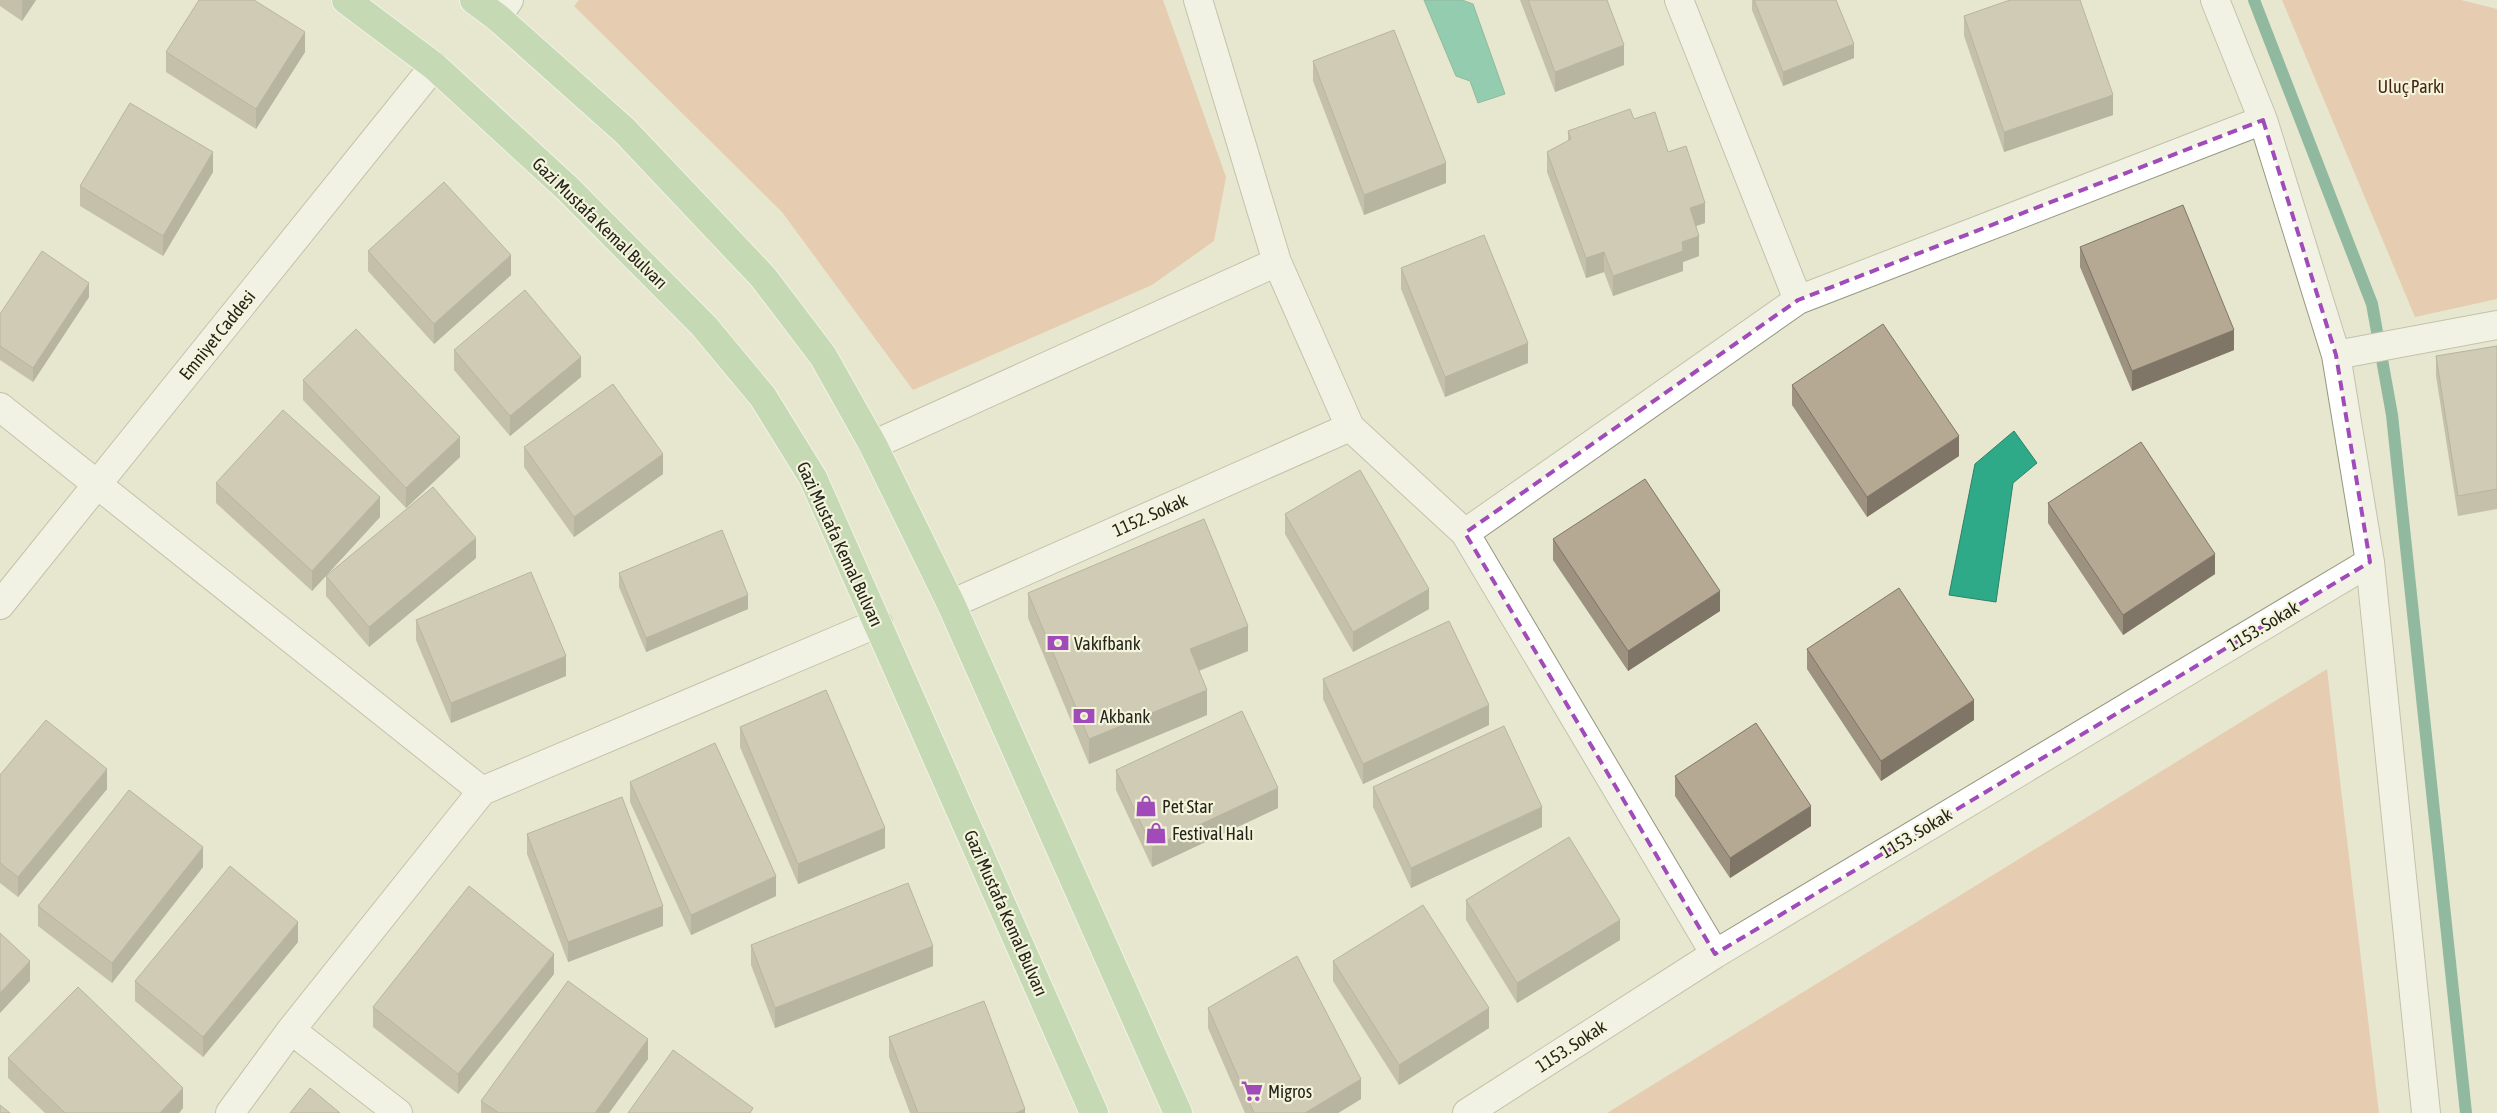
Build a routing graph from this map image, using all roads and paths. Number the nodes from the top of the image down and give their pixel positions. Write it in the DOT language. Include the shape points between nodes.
graph roads {
  1 [pos="346,0"];
  2 [pos="474,0"];
  3 [pos="1198,0"];
  4 [pos="1679,0"];
  5 [pos="2215,0"];
  6 [pos="503,8"];
  7 [pos="434,66"];
  8 [pos="2263,120"];
  9 [pos="1277,262"];
  10 [pos="1798,300"];
  11 [pos="2497,325"];
  12 [pos="2344,354"];
  13 [pos="0,407"];
  14 [pos="1350,426"];
  15 [pos="873,444"];
  16 [pos="97,484"];
  17 [pos="1465,533"];
  18 [pos="2370,562"];
  19 [pos="951,604"];
  20 [pos="0,605"];
  21 [pos="878,623"];
  22 [pos="482,791"];
  23 [pos="1715,954"];
  24 [pos="291,1030"];
  25 [pos="230,1113"];
  26 [pos="398,1113"];
  27 [pos="1094,1113"];
  28 [pos="1178,1113"];
  29 [pos="1466,1113"];
  30 [pos="2426,1113"];
  1 -- 7 [label="main road, Gazi Mustafa Kemal Bulvarı"];
  2 -- 6 [label="main road"];
  3 -- 9 [label="street"];
  4 -- 10 [label="street"];
  5 -- 8 [label="street"];
  6 -- 15 [label="main road" via="764,277 822,356"];
  7 -- 16 [label="street, Emniyet Caddesi"];
  7 -- 21 [label="main road, Gazi Mustafa Kemal Bulvarı" via="567,188 704,326 763,397 813,478"];
  8 -- 10 [label="street"];
  8 -- 12 [label="street"];
  9 -- 14 [label="street"];
  9 -- 15 [label="street"];
  10 -- 17 [label="street"];
  11 -- 12 [label="street"];
  12 -- 18 [label="street"];
  13 -- 16 [label="street"];
  14 -- 17 [label="street"];
  14 -- 19 [label="street, 1152. Sokak"];
  15 -- 19 [label="main road"];
  16 -- 20 [label="street, Emniyet Caddesi"];
  16 -- 22 [label="street"];
  17 -- 23 [label="street"];
  18 -- 23 [label="street, 1153. Sokak"];
  18 -- 30 [label="street"];
  19 -- 28 [label="main road"];
  21 -- 22 [label="street"];
  21 -- 27 [label="main road, Gazi Mustafa Kemal Bulvarı"];
  22 -- 24 [label="street"];
  23 -- 29 [label="street, 1153. Sokak"];
  24 -- 25 [label="street"];
  24 -- 26 [label="street"];
}
